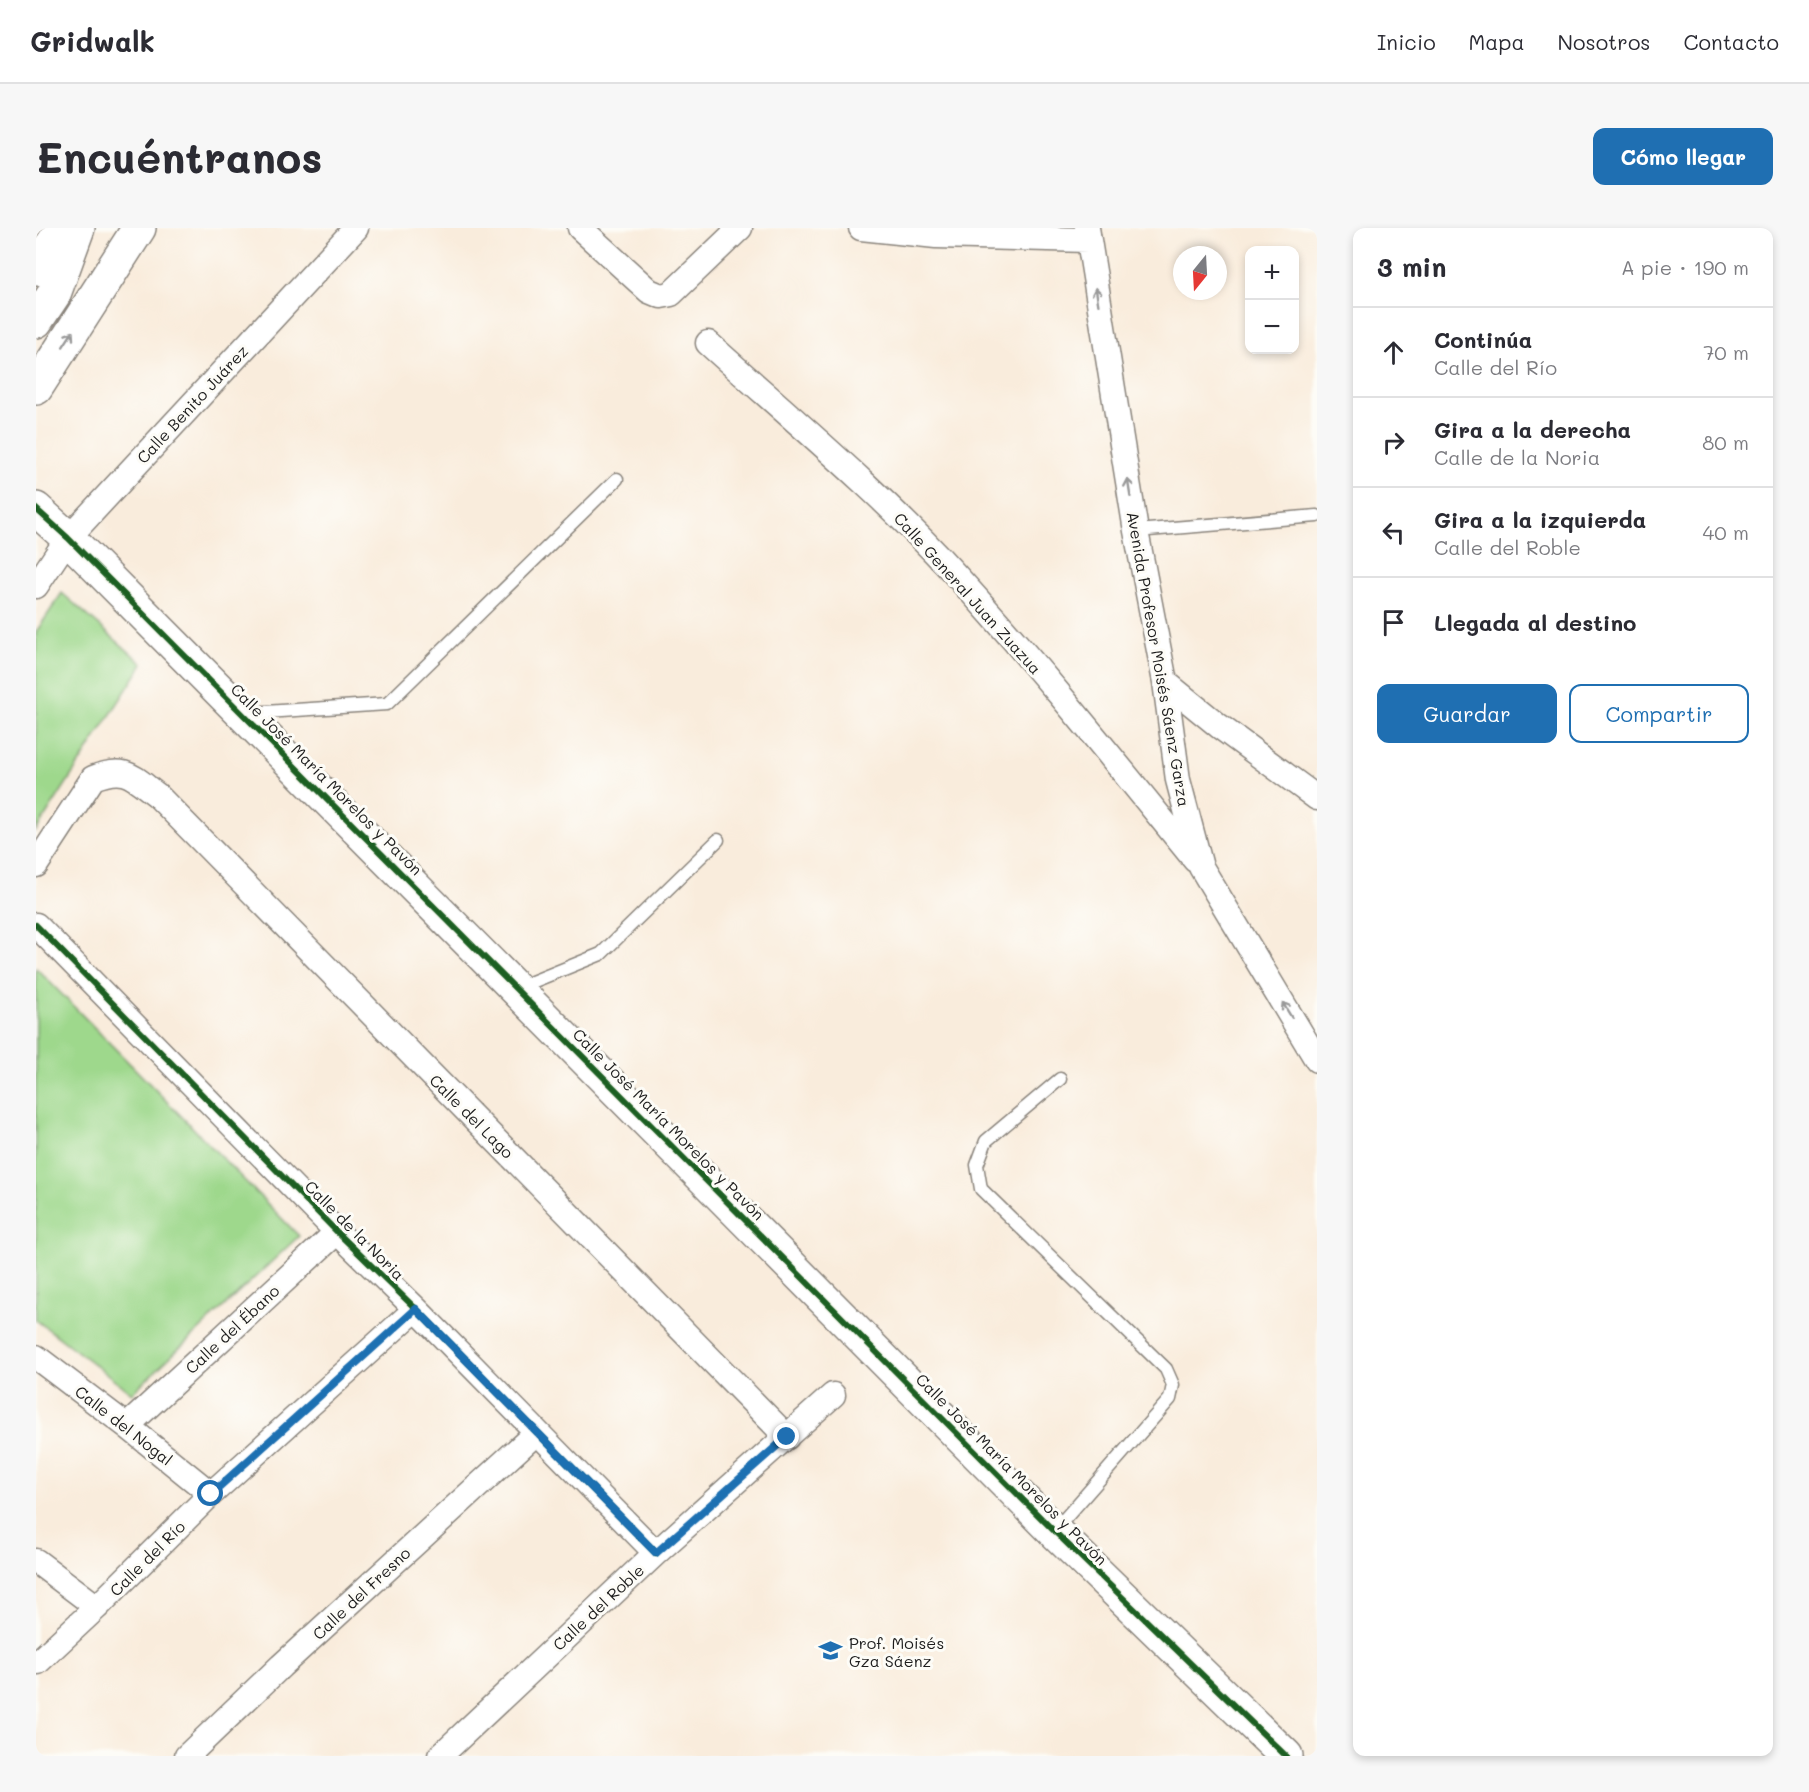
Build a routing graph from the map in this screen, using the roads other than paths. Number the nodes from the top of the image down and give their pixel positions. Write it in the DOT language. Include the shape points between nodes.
graph roads {
  1 [pos="63,228"];
  2 [pos="78,228"];
  3 [pos="139,228"];
  4 [pos="356,228"];
  5 [pos="580,228"];
  6 [pos="740,228"];
  7 [pos="861,228"];
  8 [pos="1087,234"];
  9 [pos="36,269"];
  10 [pos="36,321"];
  11 [pos="708,343"];
  12 [pos="36,388"];
  13 [pos="617,479"];
  14 [pos="36,509"];
  15 [pos="1317,516"];
  16 [pos="1136,531"];
  17 [pos="68,538"];
  18 [pos="36,586"];
  19 [pos="1165,682"];
  20 [pos="243,714"];
  21 [pos="1317,798"];
  22 [pos="718,840"];
  23 [pos="36,865"];
  24 [pos="1201,867"];
  25 [pos="36,926"];
  26 [pos="516,988"];
  27 [pos="1317,1060"];
  28 [pos="1060,1079"];
  29 [pos="337,1233"];
  30 [pos="416,1309"];
  31 [pos="36,1357"];
  32 [pos="833,1395"];
  33 [pos="128,1426"];
  34 [pos="537,1431"];
  35 [pos="787,1437"];
  36 [pos="211,1494"];
  37 [pos="1054,1531"];
  38 [pos="656,1553"];
  39 [pos="36,1562"];
  40 [pos="97,1607"];
  41 [pos="38,1662"];
  42 [pos="187,1756"];
  43 [pos="440,1756"];
  44 [pos="1286,1756"];
  1 -- 9 [label="street"];
  2 -- 10 [label="street" via="54,294"];
  12 -- 3 [label="street, one-way"];
  4 -- 17 [label="street, Calle Benito Juárez"];
  5 -- 6 [label="street" via="649,291 661,296 671,294"];
  7 -- 8 [label="street" via="988,238"];
  16 -- 8 [label="street, Avenida Profesor Moisés Sáenz Garza, one-way"];
  11 -- 24 [label="street, Calle General Juan Zuazua" via="893,510 953,572"];
  13 -- 20 [label="lane" via="387,704"];
  14 -- 17 [label="street, Calle José María Morelos y Pavón"];
  15 -- 16 [label="lane"];
  16 -- 19 [label="street, Avenida Profesor Moisés Sáenz Garza"];
  17 -- 18 [label="street, Calle Benito Juárez"];
  17 -- 20 [label="street, Calle José María Morelos y Pavón"];
  19 -- 21 [label="street"];
  19 -- 24 [label="street, Avenida Profesor Moisés Sáenz Garza" via="1178,780"];
  20 -- 26 [label="street, Calle José María Morelos y Pavón"];
  22 -- 26 [label="lane" via="601,954"];
  23 -- 35 [label="street, Calle del Lago" via="93,778 109,771 135,778"];
  27 -- 24 [label="street, Avenida Profesor Moisés Sáenz Garza, one-way"];
  25 -- 29 [label="street, Calle de la Noria"];
  26 -- 37 [label="street, Calle José María Morelos y Pavón"];
  28 -- 37 [label="lane" via="986,1141 977,1166 981,1189 1166,1370 1173,1385 1170,1399"];
  29 -- 30 [label="street, Calle de la Noria"];
  29 -- 33 [label="street, Calle del Ébano"];
  30 -- 34 [label="street, Calle de la Noria"];
  30 -- 36 [label="street, Calle del Río"];
  31 -- 33 [label="street, Calle del Nogal"];
  32 -- 35 [label="street, Calle del Roble"];
  33 -- 36 [label="street, Calle del Nogal"];
  34 -- 38 [label="street, Calle de la Noria"];
  34 -- 42 [label="street, Calle del Fresno"];
  35 -- 38 [label="street, Calle del Roble"];
  36 -- 40 [label="street, Calle del Río"];
  37 -- 44 [label="street, Calle José María Morelos y Pavón"];
  38 -- 43 [label="street, Calle del Roble"];
  39 -- 40 [label="street"];
  40 -- 41 [label="street, Calle del Río"];
}
